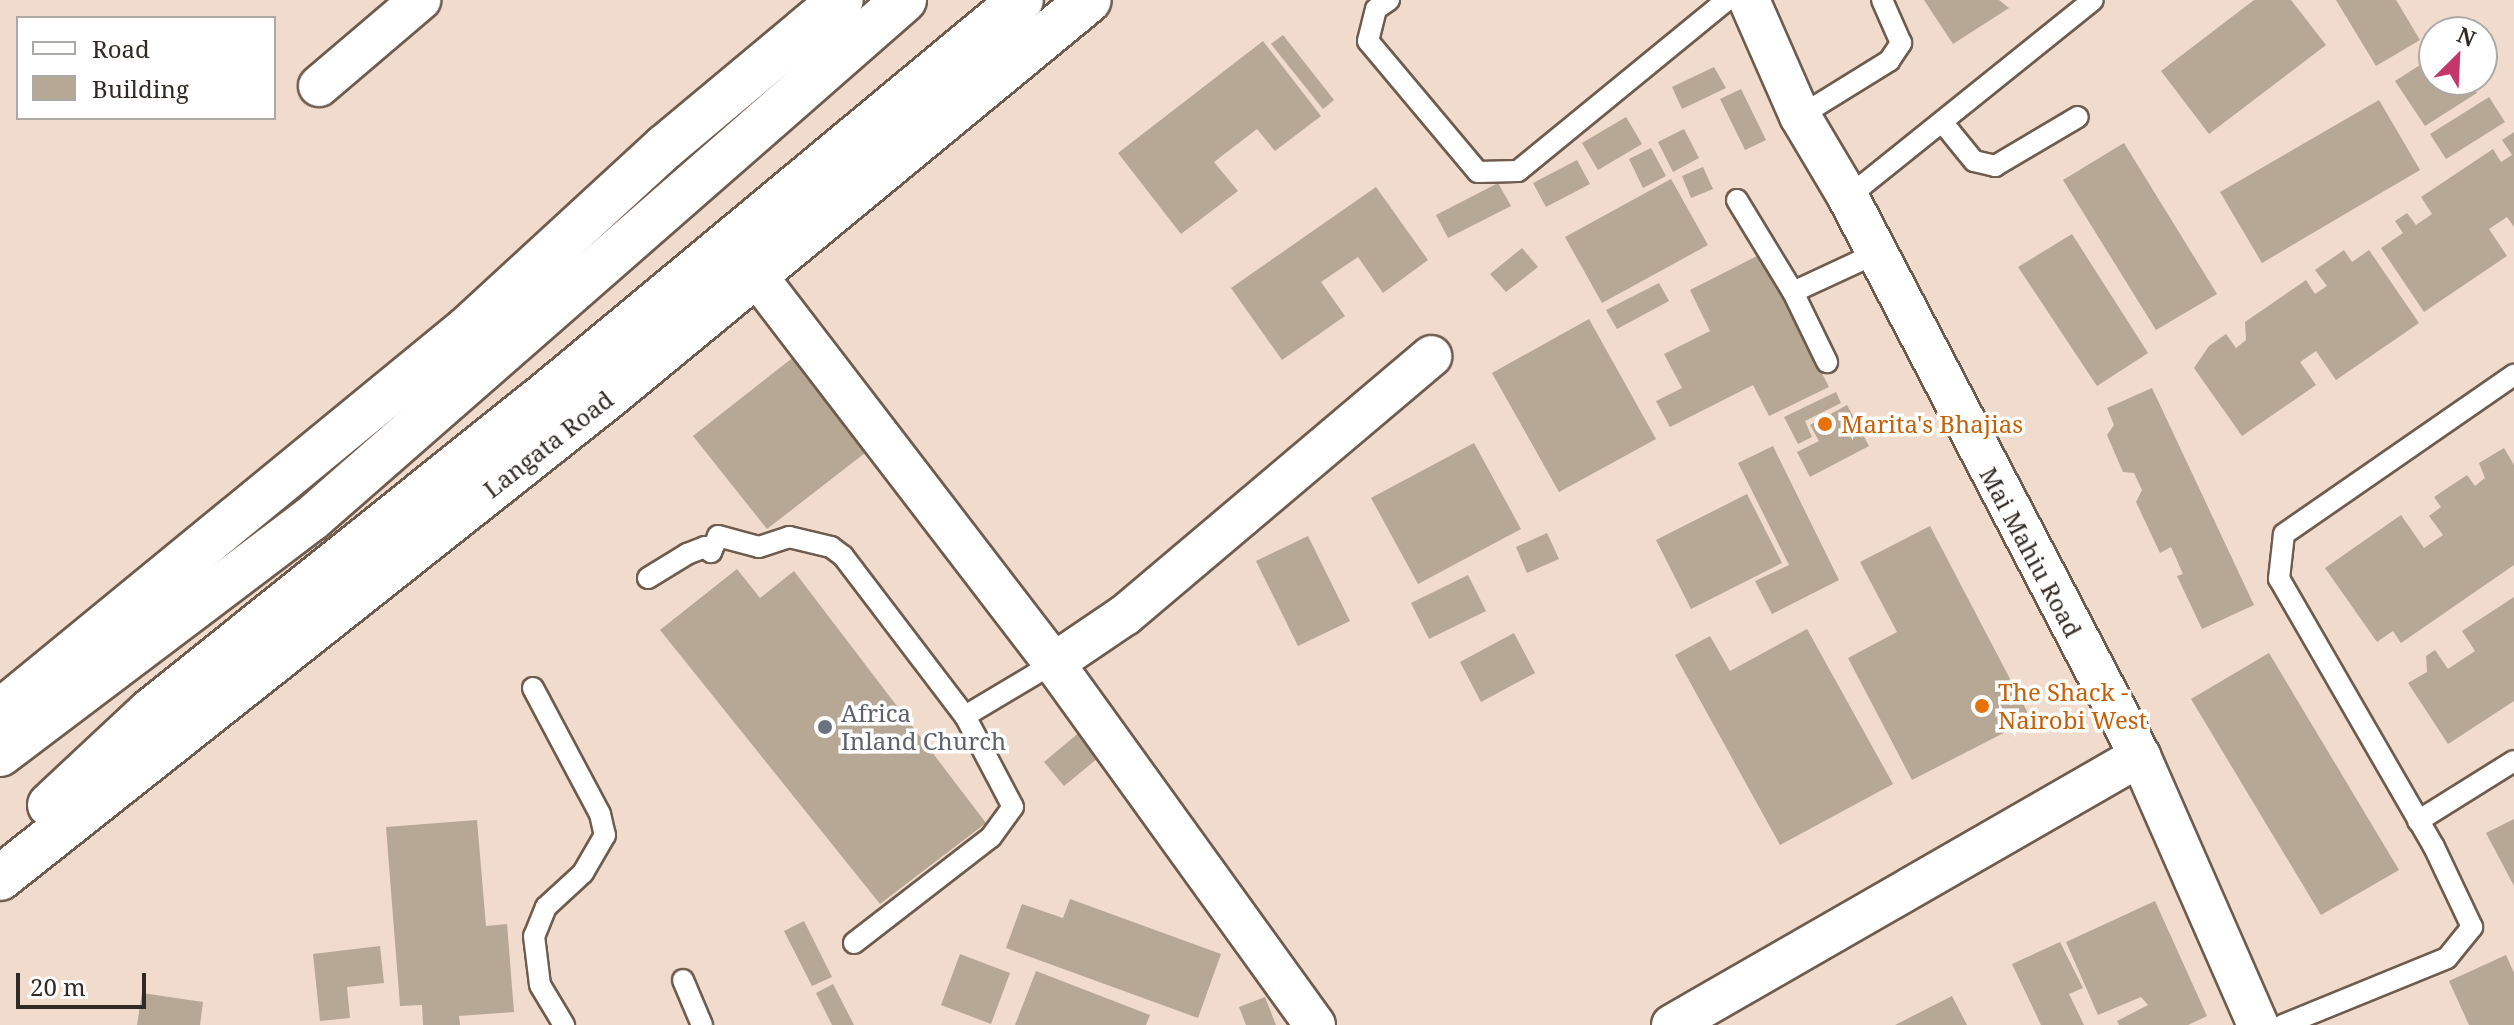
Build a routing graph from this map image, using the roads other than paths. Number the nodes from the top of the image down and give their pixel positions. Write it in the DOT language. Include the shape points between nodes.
graph roads {
  1 [pos="420,0"];
  2 [pos="841,0"];
  3 [pos="904,0"];
  4 [pos="1021,0"];
  5 [pos="1089,0"];
  6 [pos="1389,0"];
  7 [pos="1727,0"];
  8 [pos="1749,0"];
  9 [pos="1882,0"];
  10 [pos="2093,0"];
  11 [pos="319,86"];
  12 [pos="1800,116"];
  13 [pos="2078,117"];
  14 [pos="1943,123"];
  15 [pos="1848,197"];
  16 [pos="1737,200"];
  17 [pos="1877,253"];
  18 [pos="756,275"];
  19 [pos="1793,292"];
  20 [pos="1431,356"];
  21 [pos="1827,362"];
  22 [pos="2514,375"];
  23 [pos="648,578"];
  24 [pos="1054,663"];
  25 [pos="533,688"];
  26 [pos="0,712"];
  27 [pos="965,716"];
  28 [pos="0,754"];
  29 [pos="2140,756"];
  30 [pos="2514,761"];
  31 [pos="2418,821"];
  32 [pos="0,852"];
  33 [pos="0,878"];
  34 [pos="854,943"];
  35 [pos="683,980"];
  36 [pos="564,1025"];
  37 [pos="702,1025"];
  38 [pos="1315,1025"];
  39 [pos="1672,1025"];
  40 [pos="2258,1025"];
  41 [pos="2283,1025"];
  1 -- 11 [label="street"];
  2 -- 26 [label="main road" via="665,147 467,329"];
  3 -- 28 [label="main road" via="311,519"];
  4 -- 32 [label="main road, Langata Road" via="537,402 152,710"];
  5 -- 18 [label="main road, Langata Road"];
  6 -- 7 [label="lane" via="1376,9 1368,41 1478,172 1518,171"];
  8 -- 12 [label="street, Mai Mahiu Road"];
  9 -- 12 [label="lane" via="1901,43 1889,61"];
  10 -- 14 [label="lane"];
  12 -- 15 [label="street, Mai Mahiu Road"];
  13 -- 14 [label="lane" via="1995,166 1974,161"];
  14 -- 15 [label="lane"];
  15 -- 17 [label="street, Mai Mahiu Road"];
  16 -- 19 [label="lane"];
  17 -- 19 [label="lane"];
  17 -- 29 [label="street, Mai Mahiu Road"];
  18 -- 24 [label="street"];
  18 -- 33 [label="main road, Langata Road"];
  19 -- 21 [label="lane"];
  20 -- 24 [label="street" via="1125,615"];
  22 -- 31 [label="lane" via="2284,534 2279,579"];
  23 -- 27 [label="lane" via="705,547 711,552 718,536 759,547 789,537 831,547"];
  24 -- 27 [label="lane"];
  24 -- 38 [label="street"];
  25 -- 36 [label="lane" via="600,814 605,835 601,851 583,873 546,907 534,936 540,985"];
  27 -- 34 [label="lane" via="1013,807 991,837"];
  29 -- 39 [label="street"];
  29 -- 40 [label="street, Mai Mahiu Road"];
  30 -- 31 [label="lane"];
  31 -- 41 [label="lane" via="2472,927 2462,943 2447,958"];
  35 -- 37 [label="lane"];
}
